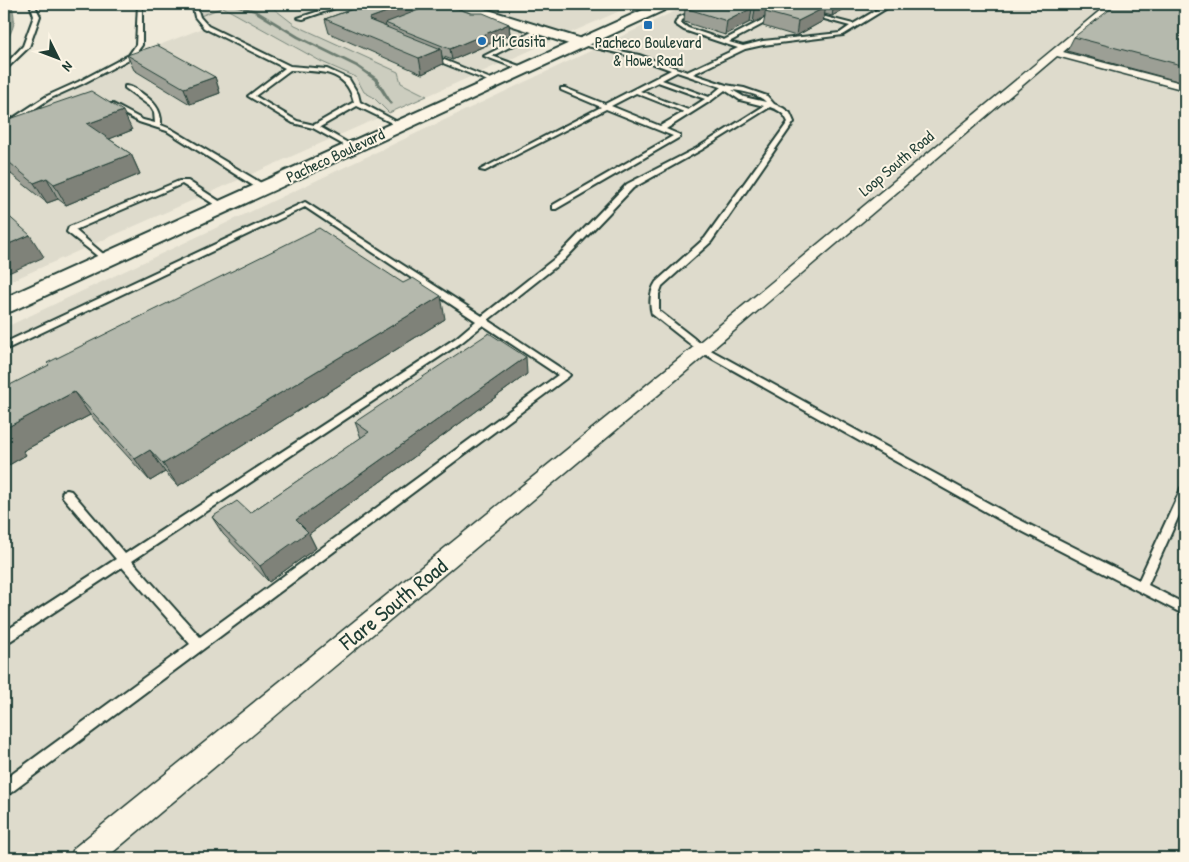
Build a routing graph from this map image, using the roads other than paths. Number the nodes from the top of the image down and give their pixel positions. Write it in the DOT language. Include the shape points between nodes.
graph roads {
  1 [pos="32,4"];
  2 [pos="140,4"];
  3 [pos="194,4"];
  4 [pos="345,4"];
  5 [pos="459,4"];
  6 [pos="666,4"];
  7 [pos="713,4"];
  8 [pos="868,4"];
  9 [pos="892,4"];
  10 [pos="1113,4"];
  11 [pos="884,8"];
  12 [pos="782,12"];
  13 [pos="808,13"];
  14 [pos="302,18"];
  15 [pos="854,26"];
  16 [pos="540,30"];
  17 [pos="724,42"];
  18 [pos="580,43"];
  19 [pos="743,48"];
  20 [pos="422,52"];
  21 [pos="1056,53"];
  22 [pos="289,68"];
  23 [pos="523,69"];
  24 [pos="4,70"];
  25 [pos="676,70"];
  26 [pos="688,74"];
  27 [pos="658,80"];
  28 [pos="495,82"];
  29 [pos="127,87"];
  30 [pos="1185,87"];
  31 [pos="724,88"];
  32 [pos="563,89"];
  33 [pos="635,91"];
  34 [pos="710,99"];
  35 [pos="104,101"];
  36 [pos="357,103"];
  37 [pos="771,104"];
  38 [pos="607,106"];
  39 [pos="689,112"];
  40 [pos="400,125"];
  41 [pos="158,126"];
  42 [pos="4,127"];
  43 [pos="315,127"];
  44 [pos="662,128"];
  45 [pos="351,147"];
  46 [pos="484,170"];
  47 [pos="263,188"];
  48 [pos="223,206"];
  49 [pos="556,207"];
  50 [pos="105,260"];
  51 [pos="4,306"];
  52 [pos="483,321"];
  53 [pos="4,346"];
  54 [pos="702,349"];
  55 [pos="1185,490"];
  56 [pos="68,494"];
  57 [pos="123,560"];
  58 [pos="1142,586"];
  59 [pos="1185,610"];
  60 [pos="4,639"];
  61 [pos="199,645"];
  62 [pos="4,789"];
  63 [pos="84,858"];
  1 -- 24 [label="lane" via="37,16 26,47"];
  2 -- 42 [label="lane" via="139,45 131,56 80,84 48,97"];
  3 -- 22 [label="lane" via="206,27"];
  4 -- 14 [label="lane"];
  5 -- 16 [label="street"];
  6 -- 18 [label="main road, Pacheco Boulevard"];
  7 -- 17 [label="lane" via="680,19 678,24"];
  8 -- 11 [label="lane"];
  9 -- 11 [label="lane"];
  10 -- 21 [label="street, Loop South Road"];
  11 -- 15 [label="lane"];
  12 -- 17 [label="lane"];
  13 -- 15 [label="lane"];
  15 -- 19 [label="lane" via="834,36"];
  16 -- 18 [label="street"];
  16 -- 23 [label="lane" via="487,56"];
  17 -- 19 [label="lane"];
  18 -- 23 [label="main road, Pacheco Boulevard"];
  18 -- 25 [label="lane" via="637,56"];
  19 -- 26 [label="lane"];
  20 -- 28 [label="lane"];
  21 -- 30 [label="street"];
  21 -- 54 [label="street, Loop South Road"];
  22 -- 36 [label="lane" via="327,71 347,80"];
  22 -- 43 [label="lane" via="251,96 295,122"];
  23 -- 28 [label="main road, Pacheco Boulevard"];
  25 -- 26 [label="lane"];
  25 -- 27 [label="lane"];
  26 -- 31 [label="lane"];
  27 -- 33 [label="lane"];
  27 -- 34 [label="lane"];
  28 -- 40 [label="main road, Pacheco Boulevard"];
  29 -- 41 [label="lane" via="157,108"];
  31 -- 34 [label="lane"];
  31 -- 37 [label="lane" via="731,95 754,103"];
  31 -- 37 [label="lane" via="742,89 765,97"];
  32 -- 38 [label="lane"];
  33 -- 38 [label="lane"];
  33 -- 39 [label="lane"];
  34 -- 39 [label="lane"];
  35 -- 41 [label="lane"];
  36 -- 40 [label="lane"];
  36 -- 43 [label="lane"];
  37 -- 52 [label="lane" via="699,149 630,186 561,258"];
  37 -- 54 [label="lane" via="788,114 789,128 708,240 656,287 655,312"];
  38 -- 44 [label="lane"];
  38 -- 46 [label="lane"];
  39 -- 44 [label="lane"];
  40 -- 45 [label="main road, Pacheco Boulevard"];
  41 -- 47 [label="lane"];
  43 -- 45 [label="lane"];
  44 -- 49 [label="lane" via="678,136"];
  45 -- 47 [label="main road, Pacheco Boulevard"];
  47 -- 48 [label="main road, Pacheco Boulevard"];
  48 -- 50 [label="main road, Pacheco Boulevard"];
  48 -- 50 [label="lane" via="181,182 76,225 71,232"];
  50 -- 51 [label="main road, Pacheco Boulevard"];
  52 -- 53 [label="lane" via="305,204"];
  52 -- 57 [label="lane" via="459,340"];
  52 -- 61 [label="lane" via="565,375"];
  54 -- 58 [label="lane" via="1006,518"];
  54 -- 63 [label="street, Flare South Road"];
  55 -- 58 [label="lane"];
  56 -- 57 [label="lane"];
  57 -- 60 [label="lane"];
  57 -- 61 [label="lane"];
  58 -- 59 [label="lane"];
  61 -- 62 [label="lane"];
}
